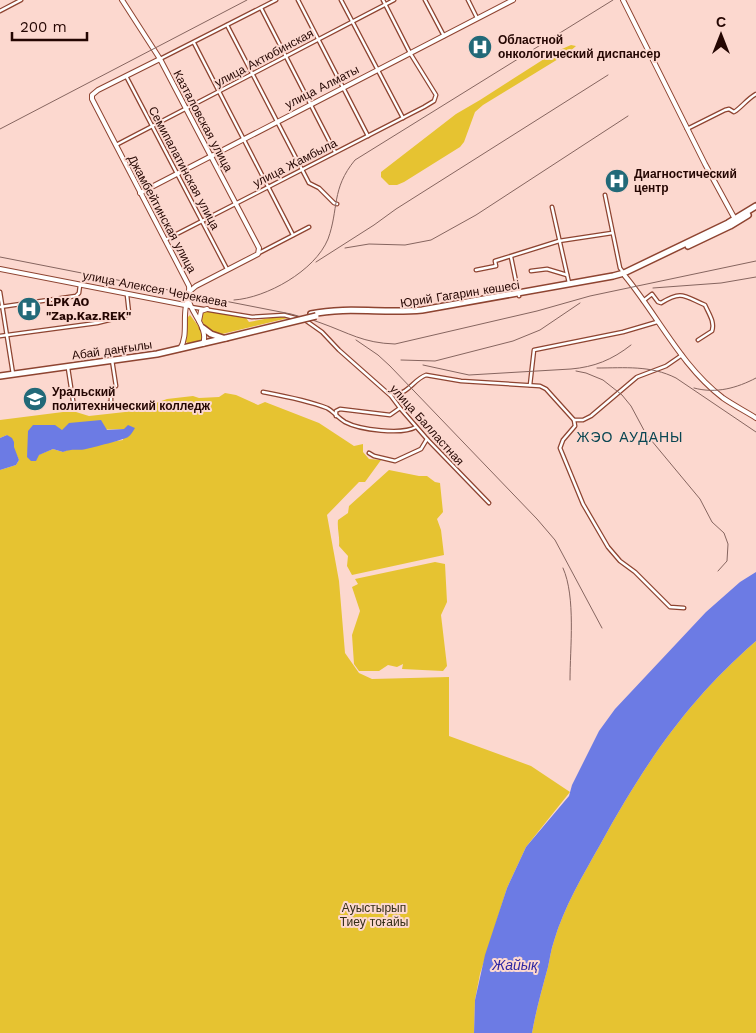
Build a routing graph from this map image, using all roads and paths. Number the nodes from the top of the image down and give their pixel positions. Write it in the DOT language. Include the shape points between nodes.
graph roads {
  1 [pos="21,0"];
  2 [pos="122,0"];
  3 [pos="276,0"];
  4 [pos="298,0"];
  5 [pos="341,0"];
  6 [pos="383,0"];
  7 [pos="394,0"];
  8 [pos="425,0"];
  9 [pos="468,0"];
  10 [pos="512,0"];
  11 [pos="623,0"];
  12 [pos="385,5"];
  13 [pos="261,8"];
  14 [pos="0,11"];
  15 [pos="477,18"];
  16 [pos="352,22"];
  17 [pos="227,25"];
  18 [pos="444,36"];
  19 [pos="318,40"];
  20 [pos="194,43"];
  21 [pos="410,53"];
  22 [pos="286,57"];
  23 [pos="160,59"];
  24 [pos="377,70"];
  25 [pos="253,74"];
  26 [pos="126,76"];
  27 [pos="343,87"];
  28 [pos="220,91"];
  29 [pos="756,94"];
  30 [pos="311,104"];
  31 [pos="186,109"];
  32 [pos="403,118"];
  33 [pos="278,121"];
  34 [pos="152,127"];
  35 [pos="687,129"];
  36 [pos="368,136"];
  37 [pos="244,138"];
  38 [pos="115,146"];
  39 [pos="335,152"];
  40 [pos="211,156"];
  41 [pos="302,169"];
  42 [pos="177,174"];
  43 [pos="269,186"];
  44 [pos="140,193"];
  45 [pos="605,195"];
  46 [pos="236,203"];
  47 [pos="337,204"];
  48 [pos="756,206"];
  49 [pos="552,207"];
  50 [pos="756,210"];
  51 [pos="736,220"];
  52 [pos="202,221"];
  53 [pos="309,227"];
  54 [pos="612,233"];
  55 [pos="293,235"];
  56 [pos="164,240"];
  57 [pos="560,241"];
  58 [pos="258,254"];
  59 [pos="511,257"];
  60 [pos="0,269"];
  61 [pos="227,269"];
  62 [pos="476,270"];
  63 [pos="531,271"];
  64 [pos="624,274"];
  65 [pos="568,275"];
  66 [pos="570,284"];
  67 [pos="80,285"];
  68 [pos="190,291"];
  69 [pos="0,292"];
  70 [pos="518,294"];
  71 [pos="127,295"];
  72 [pos="643,301"];
  73 [pos="188,306"];
  74 [pos="1,307"];
  75 [pos="207,309"];
  76 [pos="306,321"];
  77 [pos="657,322"];
  78 [pos="199,323"];
  79 [pos="203,328"];
  80 [pos="0,336"];
  81 [pos="7,336"];
  82 [pos="226,338"];
  83 [pos="698,340"];
  84 [pos="203,344"];
  85 [pos="180,349"];
  86 [pos="682,355"];
  87 [pos="112,360"];
  88 [pos="68,366"];
  89 [pos="13,374"];
  90 [pos="0,376"];
  91 [pos="530,386"];
  92 [pos="383,389"];
  93 [pos="263,392"];
  94 [pos="400,408"];
  95 [pos="336,416"];
  96 [pos="756,418"];
  97 [pos="574,420"];
  98 [pos="416,427"];
  99 [pos="427,439"];
  100 [pos="369,453"];
  101 [pos="489,503"];
  102 [pos="684,608"];
  1 -- 14 [label="street"];
  2 -- 23 [label="street, Казталовская улица"];
  3 -- 13 [label="street"];
  4 -- 19 [label="street"];
  5 -- 16 [label="street"];
  6 -- 12 [label="street"];
  7 -- 12 [label="street, улица Актюбинская"];
  8 -- 18 [label="street"];
  9 -- 15 [label="street"];
  10 -- 15 [label="street, улица Алматы"];
  11 -- 35 [label="street"];
  12 -- 16 [label="street, улица Актюбинская"];
  12 -- 21 [label="street"];
  13 -- 17 [label="street"];
  13 -- 22 [label="street"];
  15 -- 18 [label="street, улица Алматы"];
  16 -- 19 [label="street, улица Актюбинская"];
  16 -- 24 [label="street"];
  17 -- 20 [label="street"];
  17 -- 25 [label="street"];
  18 -- 21 [label="street, улица Алматы"];
  19 -- 22 [label="street, улица Актюбинская"];
  19 -- 27 [label="street"];
  20 -- 23 [label="street"];
  20 -- 28 [label="street"];
  21 -- 24 [label="street, улица Алматы"];
  21 -- 32 [label="street, улица Жамбыла" via="436,95 434,101"];
  22 -- 25 [label="street, улица Актюбинская"];
  22 -- 30 [label="street"];
  23 -- 26 [label="street"];
  23 -- 31 [label="street, Казталовская улица"];
  24 -- 27 [label="street, улица Алматы"];
  24 -- 32 [label="street"];
  25 -- 28 [label="street, улица Актюбинская"];
  25 -- 33 [label="street"];
  26 -- 34 [label="street, Семипалатинская улица"];
  26 -- 38 [label="street, Джамбейтинская улица" via="92,97"];
  27 -- 30 [label="street, улица Алматы"];
  27 -- 36 [label="street"];
  28 -- 31 [label="street, улица Актюбинская"];
  28 -- 37 [label="street"];
  29 -- 35 [label="street" via="734,112 725,110"];
  30 -- 33 [label="street, улица Алматы"];
  30 -- 39 [label="street"];
  31 -- 34 [label="street, улица Актюбинская"];
  31 -- 40 [label="street, Казталовская улица"];
  32 -- 36 [label="street, улица Жамбыла"];
  33 -- 37 [label="street, улица Алматы"];
  33 -- 41 [label="street"];
  34 -- 38 [label="street, улица Актюбинская"];
  34 -- 42 [label="street, Семипалатинская улица"];
  35 -- 51 [label="street"];
  36 -- 39 [label="street, улица Жамбыла"];
  37 -- 40 [label="street, улица Алматы"];
  37 -- 43 [label="street"];
  38 -- 44 [label="street, Джамбейтинская улица"];
  39 -- 41 [label="street, улица Жамбыла"];
  40 -- 42 [label="street, улица Алматы"];
  40 -- 46 [label="street, Казталовская улица"];
  41 -- 43 [label="street, улица Жамбыла"];
  41 -- 47 [label="street" via="310,183"];
  42 -- 44 [label="street, улица Алматы"];
  42 -- 52 [label="street, Семипалатинская улица"];
  43 -- 46 [label="street, улица Жамбыла"];
  43 -- 55 [label="street"];
  44 -- 56 [label="street, Джамбейтинская улица"];
  45 -- 54 [label="street"];
  46 -- 52 [label="street, улица Жамбыла"];
  46 -- 58 [label="street, Казталовская улица" via="258,247"];
  48 -- 51 [label="main road, Юрий Гагарин көшесі"];
  49 -- 57 [label="street"];
  50 -- 51 [label="main road, Юрий Гагарин көшесі"];
  51 -- 64 [label="main road, Юрий Гагарин көшесі"];
  52 -- 56 [label="street, улица Жамбыла"];
  52 -- 61 [label="street, Семипалатинская улица"];
  53 -- 55 [label="street"];
  54 -- 57 [label="street"];
  54 -- 64 [label="street"];
  55 -- 58 [label="street"];
  56 -- 68 [label="street, Джамбейтинская улица"];
  57 -- 59 [label="street"];
  57 -- 65 [label="street"];
  58 -- 61 [label="street"];
  59 -- 62 [label="street" via="495,261 496,266"];
  59 -- 70 [label="street"];
  60 -- 67 [label="street, улица Алексея Черекаева"];
  61 -- 68 [label="street"];
  63 -- 65 [label="street" via="548,269"];
  64 -- 66 [label="main road, Юрий Гагарин көшесі"];
  64 -- 70 [label="main road, Юрий Гагарин көшесі"];
  64 -- 72 [label="street"];
  65 -- 66 [label="street"];
  66 -- 70 [label="main road, Юрий Гагарин көшесі"];
  67 -- 71 [label="street, улица Алексея Черекаева"];
  67 -- 74 [label="street" via="76,296"];
  68 -- 73 [label="street, Джамбейтинская улица"];
  69 -- 74 [label="street"];
  70 -- 82 [label="main road, Юрий Гагарин көшесі, bridge" via="408,314 314,315"];
  71 -- 73 [label="street, улица Алексея Черекаева"];
  71 -- 81 [label="street" via="129,313 125,316"];
  72 -- 77 [label="street"];
  72 -- 83 [label="street" via="652,294 661,303 680,294 705,305 713,323 712,332"];
  73 -- 75 [label="street, улица Алексея Черекаева"];
  73 -- 78 [label="street"];
  73 -- 85 [label="street, Джамбейтинская улица"];
  74 -- 81 [label="street"];
  75 -- 76 [label="street, улица Алексея Черекаева" via="252,316 284,315"];
  75 -- 78 [label="street" via="201,311"];
  76 -- 92 [label="street, улица Балластная"];
  77 -- 86 [label="street"];
  77 -- 91 [label="street" via="534,350"];
  78 -- 79 [label="street"];
  79 -- 82 [label="main road"];
  79 -- 84 [label="street"];
  80 -- 81 [label="street"];
  81 -- 89 [label="street"];
  82 -- 84 [label="main road, Абай даңғылы"];
  84 -- 85 [label="main road, Абай даңғылы"];
  85 -- 87 [label="main road, Абай даңғылы"];
  86 -- 96 [label="street" via="724,398"];
  86 -- 97 [label="street" via="666,366 636,377 586,419"];
  87 -- 88 [label="main road, Абай даңғылы"];
  87 -- 88 [label="street" via="116,386 111,389 111,402 104,405 74,407"];
  88 -- 89 [label="main road, Абай даңғылы"];
  89 -- 90 [label="main road, Абай даңғылы"];
  91 -- 92 [label="street" via="462,382 426,375 402,393 394,394"];
  91 -- 97 [label="street" via="546,389"];
  92 -- 94 [label="street, улица Балластная"];
  93 -- 95 [label="street" via="307,401 330,409"];
  94 -- 95 [label="street" via="390,415 340,409"];
  94 -- 98 [label="street, улица Балластная"];
  95 -- 98 [label="street" via="347,423 371,429 402,431"];
  97 -- 102 [label="street" via="575,426 560,448 589,517 620,561 670,606"];
  98 -- 99 [label="street, улица Балластная"];
  99 -- 100 [label="street" via="421,449 395,461"];
  99 -- 101 [label="street, улица Балластная"];
}
